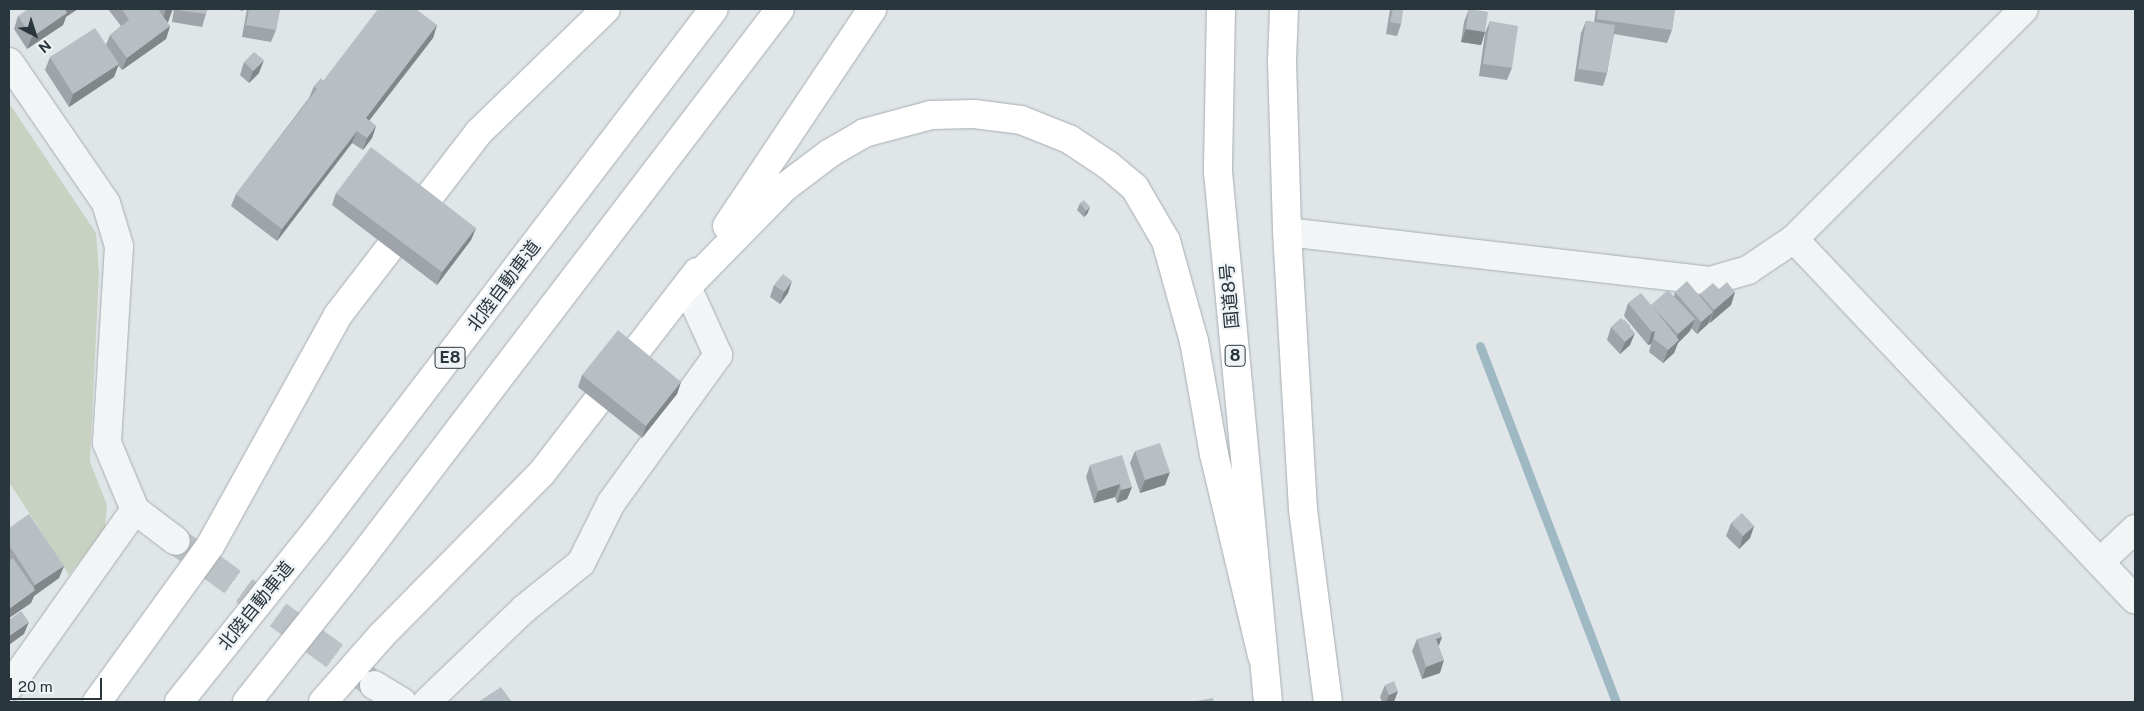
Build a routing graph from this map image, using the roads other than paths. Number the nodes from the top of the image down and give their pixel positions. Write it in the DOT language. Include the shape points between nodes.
graph roads {
  1 [pos="606,9"];
  2 [pos="714,9"];
  3 [pos="780,9"];
  4 [pos="872,9"];
  5 [pos="1221,9"];
  6 [pos="1284,9"];
  7 [pos="2024,9"];
  8 [pos="11,71"];
  9 [pos="1287,232"];
  10 [pos="1794,239"];
  11 [pos="687,287"];
  12 [pos="134,510"];
  13 [pos="2135,529"];
  14 [pos="176,541"];
  15 [pos="2100,562"];
  16 [pos="2135,599"];
  17 [pos="1262,656"];
  18 [pos="374,685"];
  19 [pos="9,687"];
  20 [pos="97,702"];
  21 [pos="179,702"];
  22 [pos="247,702"];
  23 [pos="324,702"];
  24 [pos="402,702"];
  25 [pos="428,702"];
  26 [pos="1268,702"];
  27 [pos="1328,702"];
  1 -- 20 [label="highway" via="478,133 350,300 210,546"];
  2 -- 21 [label="highway, 北陸自動車道 / E8" via="322,524"];
  3 -- 22 [label="highway" via="368,549"];
  4 -- 11 [label="highway"];
  5 -- 17 [label="highway, 国道8号 / 8" via="1218,172"];
  6 -- 9 [label="highway" via="1282,61"];
  7 -- 10 [label="street"];
  8 -- 12 [label="street" via="106,204 119,246 107,442"];
  9 -- 10 [label="street" via="1710,281 1748,270"];
  9 -- 27 [label="highway" via="1303,510"];
  10 -- 15 [label="street"];
  11 -- 17 [label="highway" via="785,186 864,133 898,121 932,115 974,114 1021,120 1069,139 1135,188 1166,241 1192,332 1214,454"];
  11 -- 23 [label="highway" via="541,474 381,636"];
  11 -- 25 [label="street" via="718,355 611,503 580,563 524,610"];
  12 -- 14 [label="street"];
  12 -- 19 [label="street"];
  13 -- 15 [label="street"];
  15 -- 16 [label="street"];
  17 -- 26 [label="highway, 国道8号 / 8"];
  18 -- 24 [label="street"];
}
